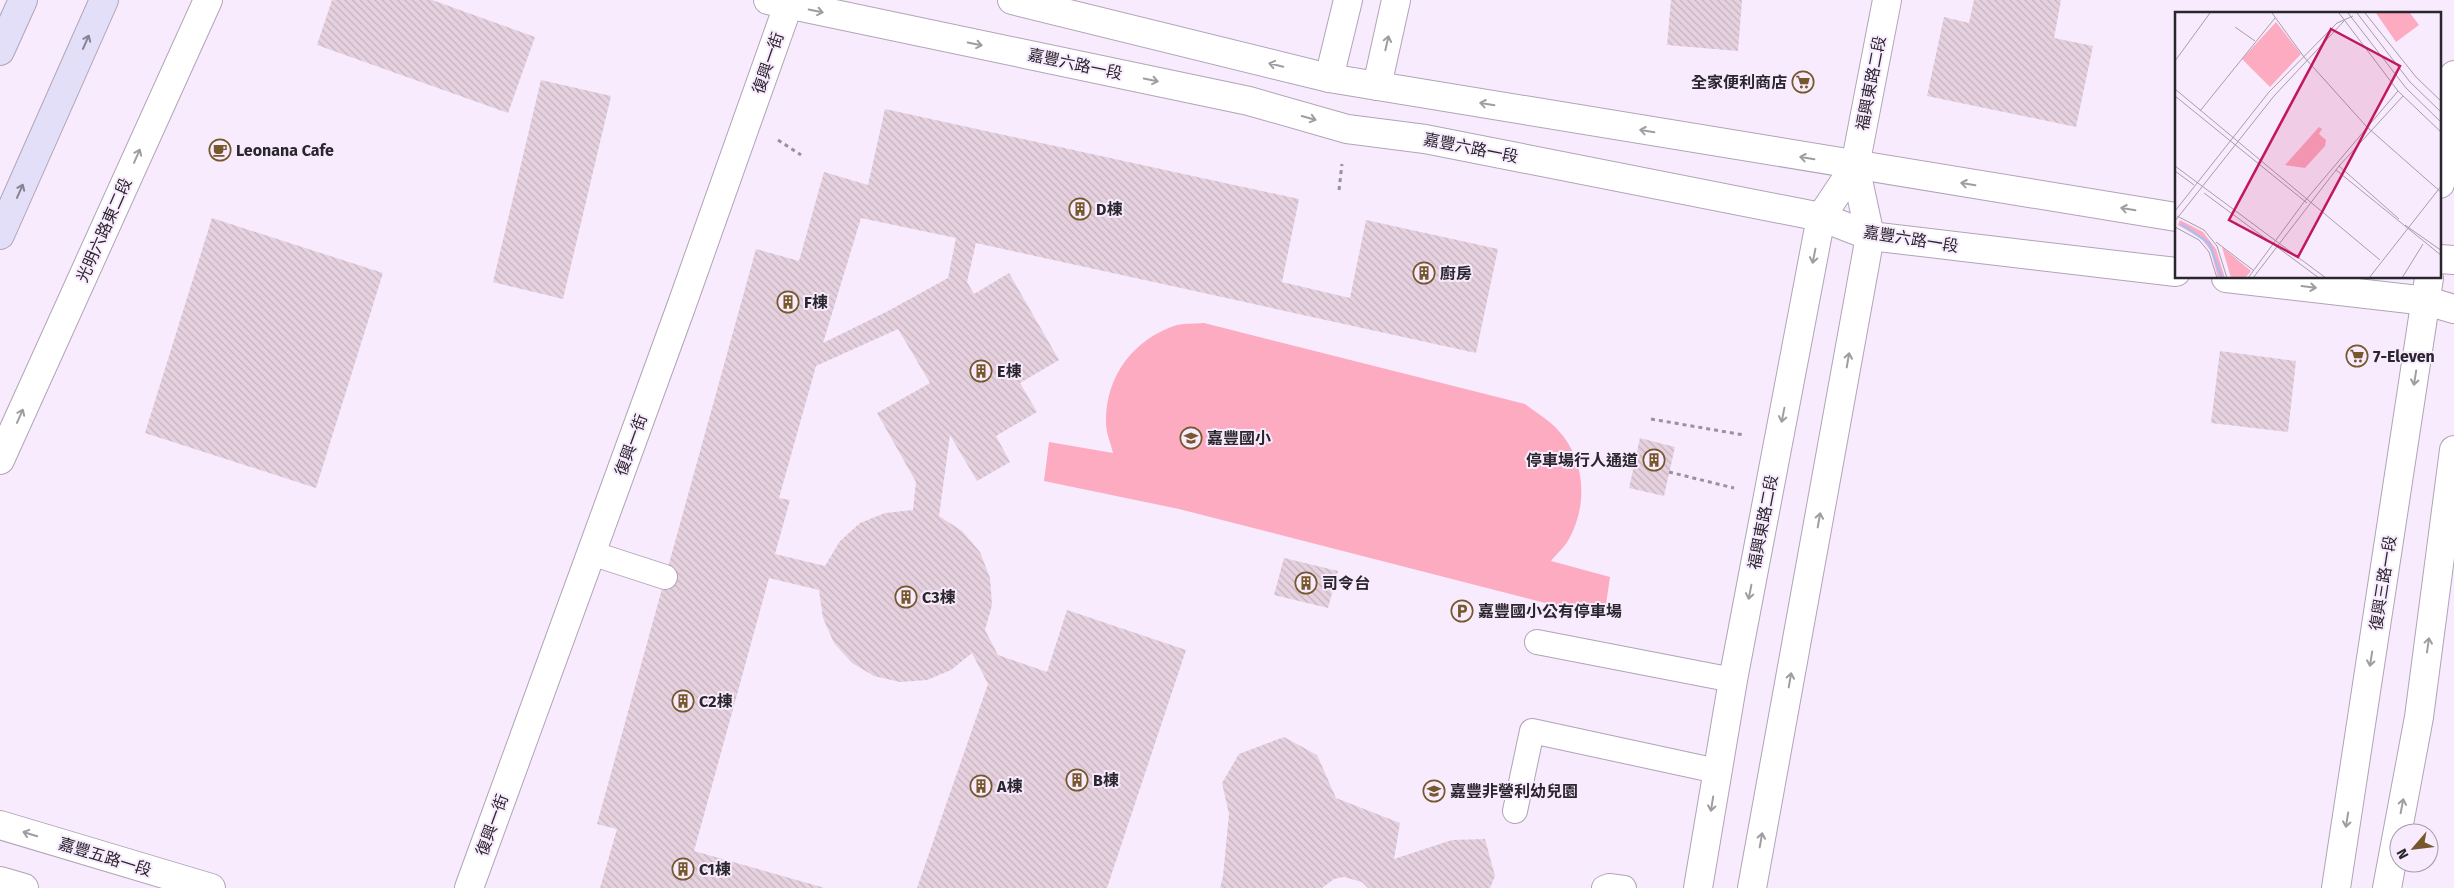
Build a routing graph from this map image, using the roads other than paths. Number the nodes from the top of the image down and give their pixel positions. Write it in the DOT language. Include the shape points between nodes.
graph roads {
  1 [pos="23,0"];
  2 [pos="104,0"];
  3 [pos="208,0"];
  4 [pos="1012,0"];
  5 [pos="1348,0"];
  6 [pos="1396,0"];
  7 [pos="1887,0"];
  8 [pos="782,2"];
  9 [pos="0,51"];
  10 [pos="2454,75"];
  11 [pos="1329,78"];
  12 [pos="1377,86"];
  13 [pos="1856,166"];
  14 [pos="2442,168"];
  15 [pos="1821,217"];
  16 [pos="2175,217"];
  17 [pos="0,235"];
  18 [pos="1870,236"];
  19 [pos="2175,272"];
  20 [pos="2244,279"];
  21 [pos="2428,289"];
  22 [pos="2454,309"];
  23 [pos="2454,450"];
  24 [pos="0,460"];
  25 [pos="591,553"];
  26 [pos="665,577"];
  27 [pos="1537,642"];
  28 [pos="1733,680"];
  29 [pos="1717,771"];
  30 [pos="1515,811"];
  31 [pos="0,825"];
  32 [pos="0,881"];
  33 [pos="24,888"];
  34 [pos="211,888"];
  35 [pos="469,888"];
  36 [pos="1604,888"];
  37 [pos="1624,888"];
  38 [pos="1698,888"];
  39 [pos="1752,888"];
  40 [pos="2336,888"];
  41 [pos="2387,888"];
  1 -- 9 [label="main road"];
  17 -- 2 [label="main road, one-way"];
  24 -- 3 [label="street, 光明六路東二段, one-way"];
  11 -- 4 [label="street, one-way"];
  5 -- 11 [label="street"];
  12 -- 6 [label="street, one-way"];
  7 -- 13 [label="street, 福興東路二段"];
  8 -- 15 [label="street, 嘉豐六路一段, one-way" via="1249,101 1347,129 1425,139"];
  8 -- 25 [label="street, 復興一街"];
  10 -- 14 [label="street"];
  11 -- 12 [label="street"];
  13 -- 12 [label="street, one-way"];
  13 -- 15 [label="street, 福興東路二段"];
  16 -- 13 [label="street, one-way"];
  13 -- 18 [label="street, 福興東路二段"];
  15 -- 18 [label="street, 嘉豐六路一段"];
  15 -- 28 [label="street, 福興東路二段, one-way"];
  18 -- 19 [label="street, 嘉豐六路一段"];
  39 -- 18 [label="street, 福興東路二段, one-way"];
  20 -- 21 [label="street, one-way"];
  21 -- 22 [label="street"];
  21 -- 40 [label="street, 復興三路一段, one-way"];
  41 -- 23 [label="street, one-way" via="2418,717"];
  25 -- 26 [label="lane"];
  25 -- 35 [label="street, 復興一街"];
  27 -- 28 [label="lane"];
  28 -- 29 [label="street, 福興東路二段"];
  29 -- 30 [label="lane" via="1532,731"];
  29 -- 38 [label="street, 福興東路二段, one-way"];
  34 -- 31 [label="street, 嘉豐五路一段, one-way"];
  32 -- 33 [label="street"];
  36 -- 37 [label="lane"];
}
